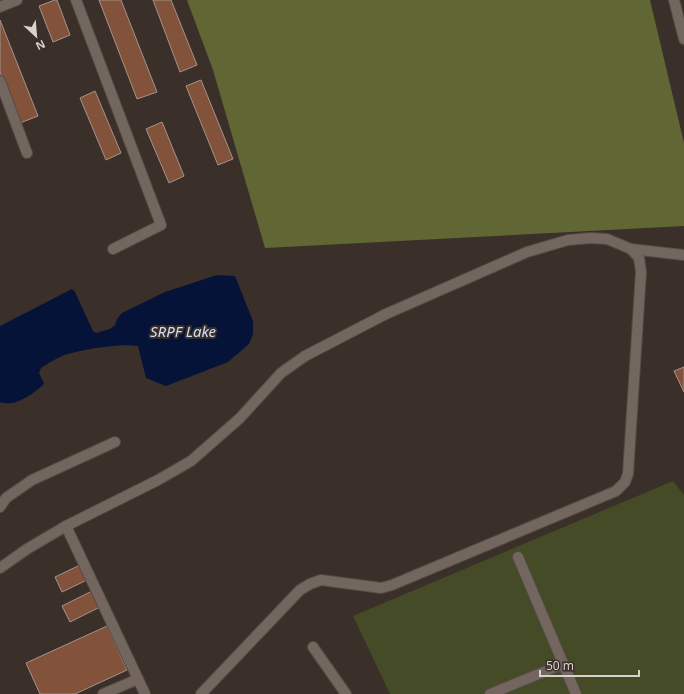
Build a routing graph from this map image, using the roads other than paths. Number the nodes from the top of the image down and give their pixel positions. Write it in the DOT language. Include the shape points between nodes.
graph roads {
  1 [pos="17,0"];
  2 [pos="76,0"];
  3 [pos="674,0"];
  4 [pos="0,7"];
  5 [pos="684,39"];
  6 [pos="0,81"];
  7 [pos="27,153"];
  8 [pos="113,249"];
  9 [pos="631,249"];
  10 [pos="684,255"];
  11 [pos="115,442"];
  12 [pos="0,507"];
  13 [pos="66,526"];
  14 [pos="518,557"];
  15 [pos="0,568"];
  16 [pos="313,647"];
  17 [pos="563,664"];
  18 [pos="138,679"];
  19 [pos="103,694"];
  20 [pos="145,694"];
  21 [pos="201,694"];
  22 [pos="346,694"];
  23 [pos="490,694"];
  24 [pos="576,694"];
  1 -- 4 [label="street"];
  2 -- 8 [label="street" via="161,225"];
  3 -- 5 [label="street"];
  6 -- 7 [label="street"];
  9 -- 10 [label="street"];
  9 -- 13 [label="street" via="607,239 568,240 526,252 386,314 305,356 281,373 240,418 191,461"];
  9 -- 21 [label="street" via="639,258 642,272 628,474 625,482 616,491 392,585 381,588 321,580 310,584 300,590"];
  11 -- 12 [label="street" via="32,480 6,498"];
  13 -- 15 [label="street"];
  13 -- 18 [label="street"];
  14 -- 17 [label="street"];
  16 -- 22 [label="street"];
  17 -- 23 [label="street"];
  17 -- 24 [label="street"];
  18 -- 19 [label="street"];
  18 -- 20 [label="street"];
}
